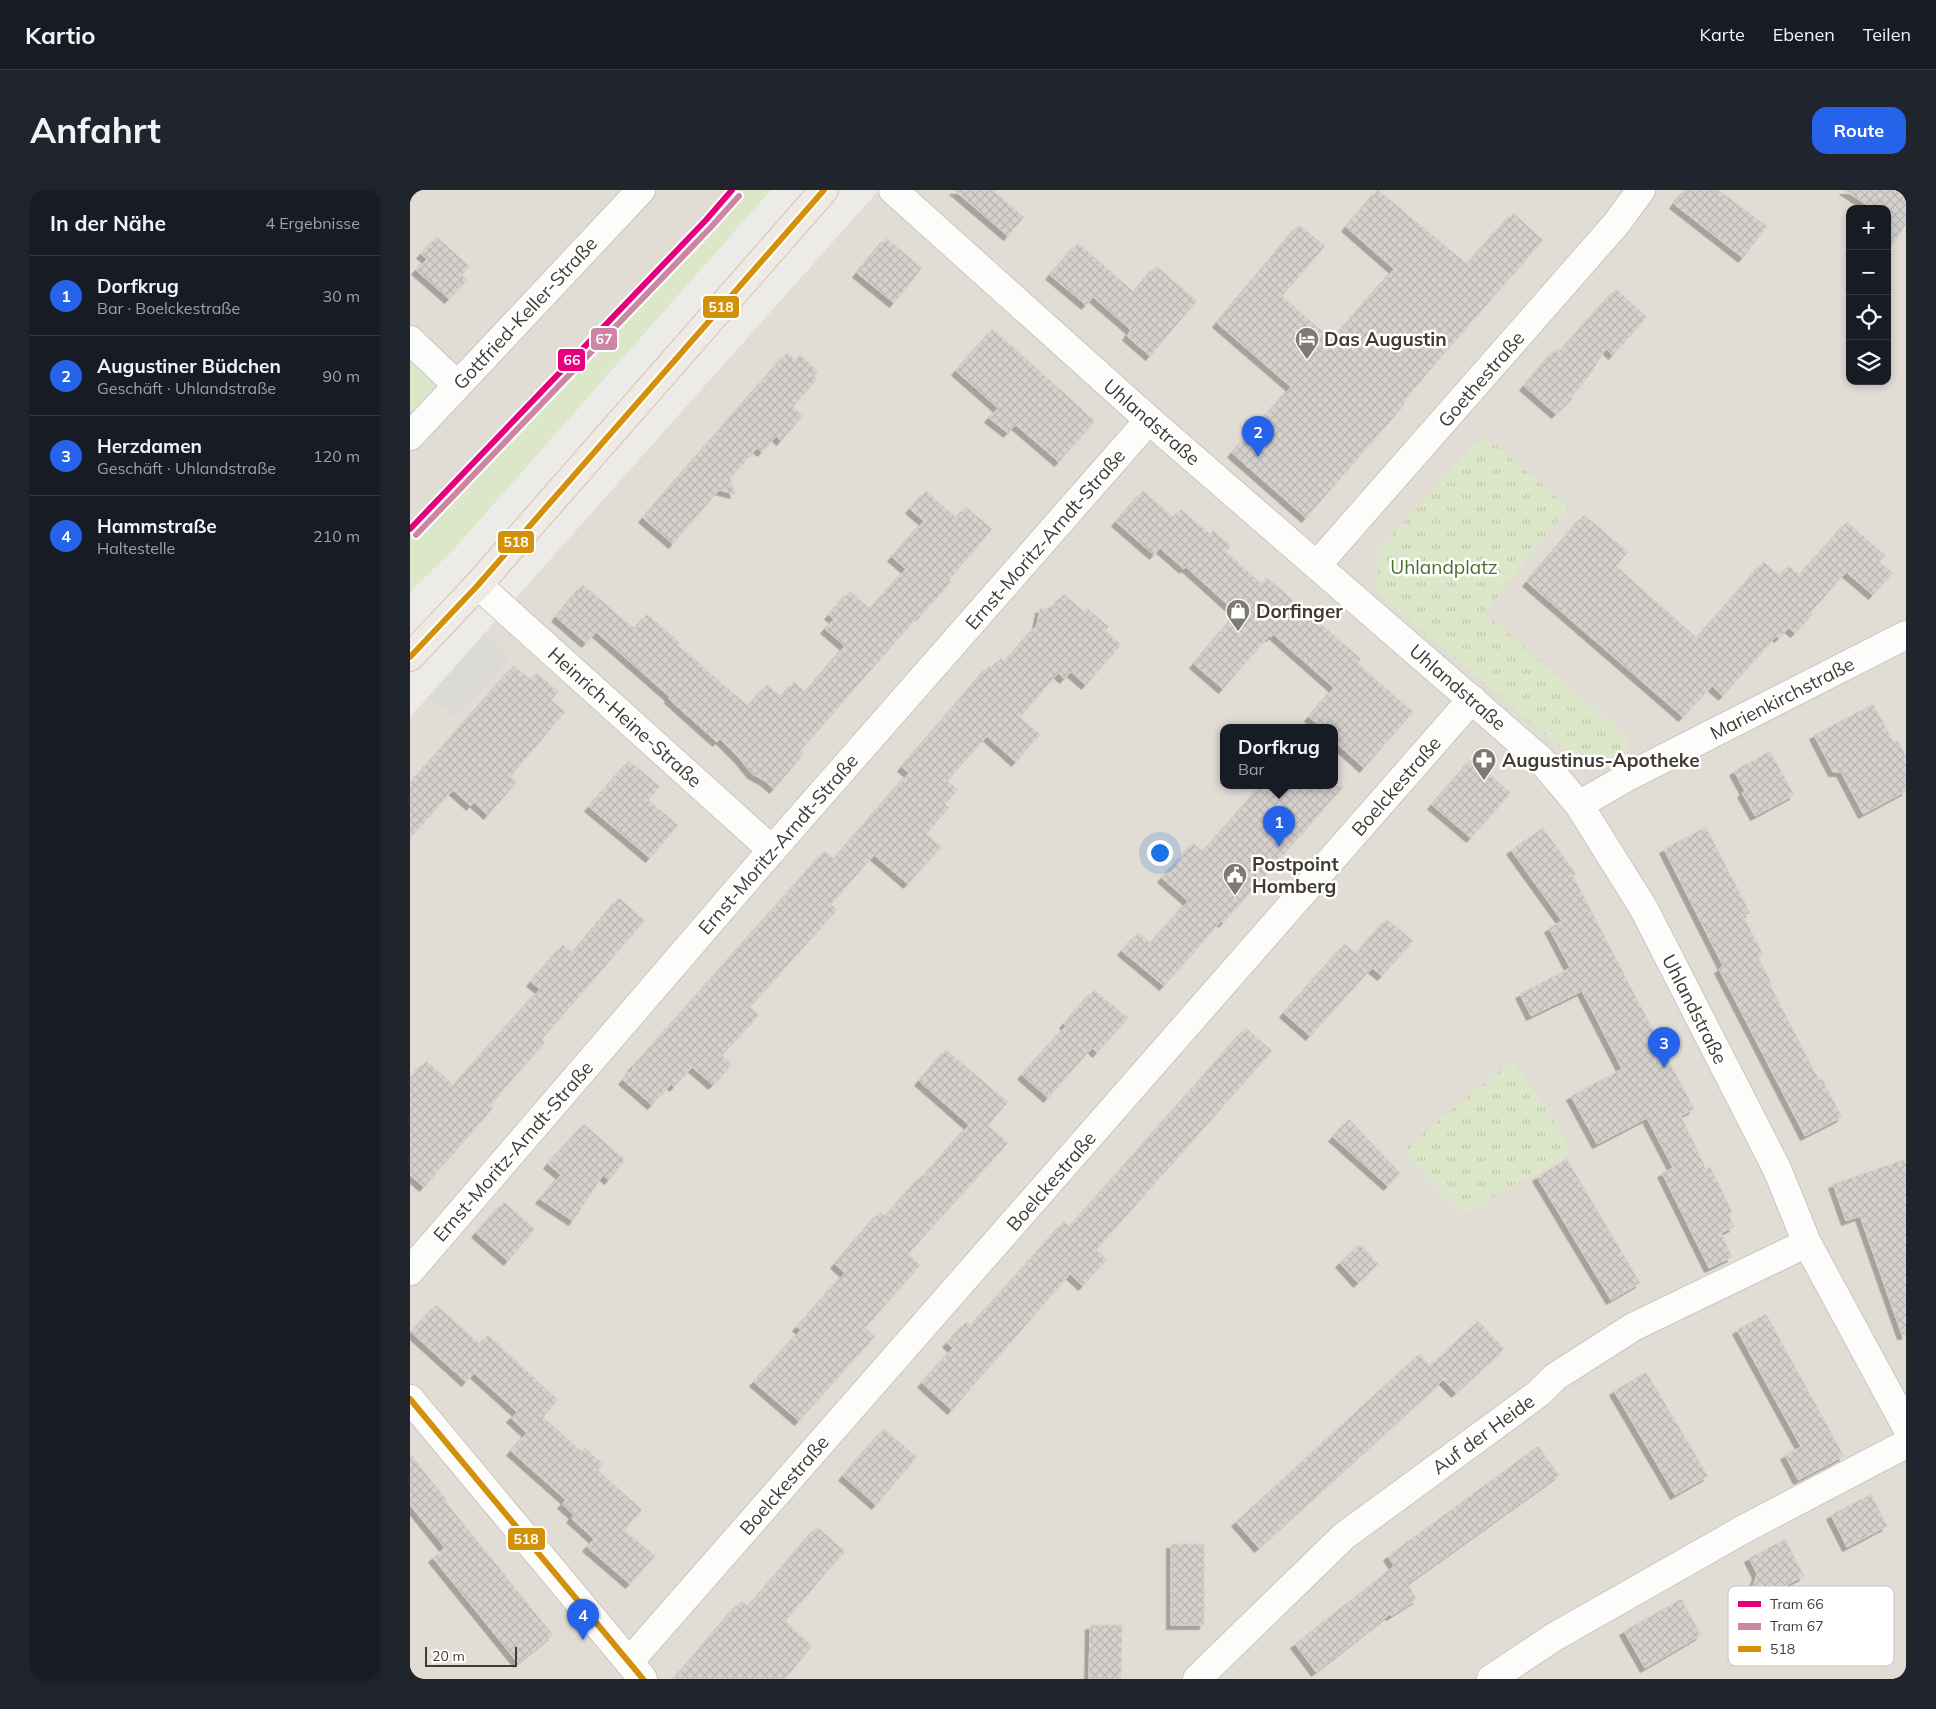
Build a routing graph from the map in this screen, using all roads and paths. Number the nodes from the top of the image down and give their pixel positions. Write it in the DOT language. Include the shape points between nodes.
graph roads {
  1 [pos="641,190"];
  2 [pos="824,190"];
  3 [pos="893,190"];
  4 [pos="1641,190"];
  5 [pos="410,340"];
  6 [pos="457,385"];
  7 [pos="1149,420"];
  8 [pos="410,436"];
  9 [pos="1317,565"];
  10 [pos="478,585"];
  11 [pos="1906,634"];
  12 [pos="410,657"];
  13 [pos="1472,700"];
  14 [pos="1579,805"];
  15 [pos="772,850"];
  16 [pos="1807,1243"];
  17 [pos="410,1271"];
  18 [pos="410,1399"];
  19 [pos="1904,1418"];
  20 [pos="1906,1444"];
  21 [pos="636,1670"];
  22 [pos="1197,1679"];
  23 [pos="1491,1679"];
  1 -- 6 [label="street, Gottfried-Keller-Straße"];
  2 -- 10 [label="main road"];
  3 -- 7 [label="street, Uhlandstraße"];
  4 -- 9 [label="street, Goethestraße" via="1616,224"];
  5 -- 6 [label="street"];
  6 -- 8 [label="street, Gottfried-Keller-Straße"];
  7 -- 9 [label="street, Uhlandstraße"];
  7 -- 15 [label="street, Ernst-Moritz-Arndt-Straße"];
  9 -- 13 [label="street, Uhlandstraße"];
  10 -- 12 [label="main road"];
  10 -- 15 [label="street, Heinrich-Heine-Straße"];
  11 -- 14 [label="street, Marienkirchstraße" via="1629,776"];
  13 -- 14 [label="street, Uhlandstraße" via="1541,760"];
  13 -- 21 [label="street, Boelckestraße"];
  14 -- 16 [label="street, Uhlandstraße" via="1644,908 1777,1169"];
  15 -- 17 [label="street, Ernst-Moritz-Arndt-Straße"];
  16 -- 19 [label="street, Uhlandstraße"];
  16 -- 22 [label="street, Auf der Heide" via="1633,1327 1555,1378 1344,1536"];
  18 -- 21 [label="street"];
  20 -- 23 [label="street" via="1744,1529 1554,1637"];
}
